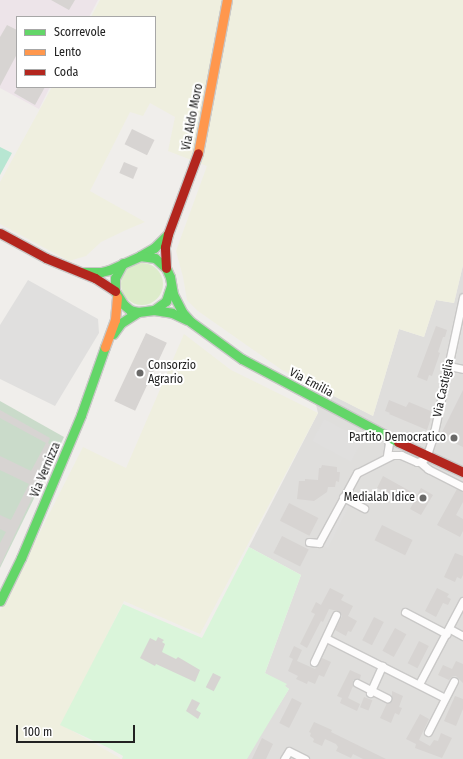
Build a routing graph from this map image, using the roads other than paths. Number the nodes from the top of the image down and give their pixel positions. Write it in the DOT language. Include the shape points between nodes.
graph roads {
  1 [pos="227,0"];
  2 [pos="0,233"];
  3 [pos="168,234"];
  4 [pos="140,256"];
  5 [pos="126,261"];
  6 [pos="166,268"];
  7 [pos="81,272"];
  8 [pos="171,286"];
  9 [pos="116,294"];
  10 [pos="463,297"];
  11 [pos="154,310"];
  12 [pos="138,312"];
  13 [pos="191,322"];
  14 [pos="106,345"];
  15 [pos="449,366"];
  16 [pos="463,369"];
  17 [pos="384,435"];
  18 [pos="387,456"];
  19 [pos="424,458"];
  20 [pos="462,470"];
  21 [pos="463,487"];
  22 [pos="343,497"];
  23 [pos="364,508"];
  24 [pos="309,542"];
  25 [pos="0,600"];
  26 [pos="463,601"];
  27 [pos="406,612"];
  28 [pos="336,615"];
  29 [pos="448,631"];
  30 [pos="463,636"];
  31 [pos="326,638"];
  32 [pos="314,662"];
  33 [pos="382,666"];
  34 [pos="454,681"];
  35 [pos="357,683"];
  36 [pos="419,684"];
  37 [pos="370,692"];
  38 [pos="387,698"];
  39 [pos="445,698"];
  40 [pos="428,732"];
  41 [pos="284,759"];
  42 [pos="304,759"];
  1 -- 3 [label="main road, Via Aldo Moro" via="199,151"];
  2 -- 7 [label="main road" via="46,258"];
  3 -- 4 [label="main road, Via Aldo Moro" via="154,248"];
  3 -- 6 [label="main road, Via Aldo Moro" via="165,247"];
  4 -- 5 [label="main road"];
  4 -- 6 [label="main road" via="155,258"];
  5 -- 7 [label="main road" via="101,272"];
  5 -- 9 [label="main road" via="117,271 114,284"];
  6 -- 8 [label="main road, Via Emilia"];
  7 -- 9 [label="main road" via="103,282"];
  8 -- 11 [label="main road" via="166,301"];
  8 -- 13 [label="main road, Via Emilia" via="178,304"];
  9 -- 12 [label="main road" via="130,310"];
  9 -- 14 [label="main road, Via Vernizza" via="117,310"];
  10 -- 15 [label="street, Via Castiglia"];
  11 -- 12 [label="main road, Via Emilia"];
  11 -- 13 [label="main road, Via Emilia" via="172,313"];
  12 -- 14 [label="main road, Via Vernizza" via="121,323"];
  13 -- 17 [label="main road, Via Emilia" via="242,359"];
  14 -- 25 [label="main road, Via Vernizza" via="62,462"];
  15 -- 16 [label="street"];
  15 -- 19 [label="street, Via Castiglia" via="432,444"];
  17 -- 18 [label="street" via="389,443"];
  17 -- 19 [label="main road, Via Emilia"];
  18 -- 19 [label="street, Via Emilia" via="396,454 414,461"];
  18 -- 22 [label="street" via="357,473"];
  19 -- 20 [label="main road, Via Emilia"];
  19 -- 21 [label="street, Via Emilia" via="428,470"];
  22 -- 23 [label="street"];
  22 -- 24 [label="street" via="319,543"];
  26 -- 29 [label="street"];
  27 -- 29 [label="street"];
  28 -- 31 [label="street"];
  29 -- 30 [label="street"];
  29 -- 36 [label="street"];
  31 -- 32 [label="street"];
  31 -- 33 [label="street"];
  33 -- 36 [label="street"];
  33 -- 37 [label="street"];
  34 -- 39 [label="street"];
  35 -- 37 [label="street"];
  36 -- 39 [label="street"];
  37 -- 38 [label="street"];
  39 -- 40 [label="street"];
  41 -- 42 [label="street" via="289,751"];
}
